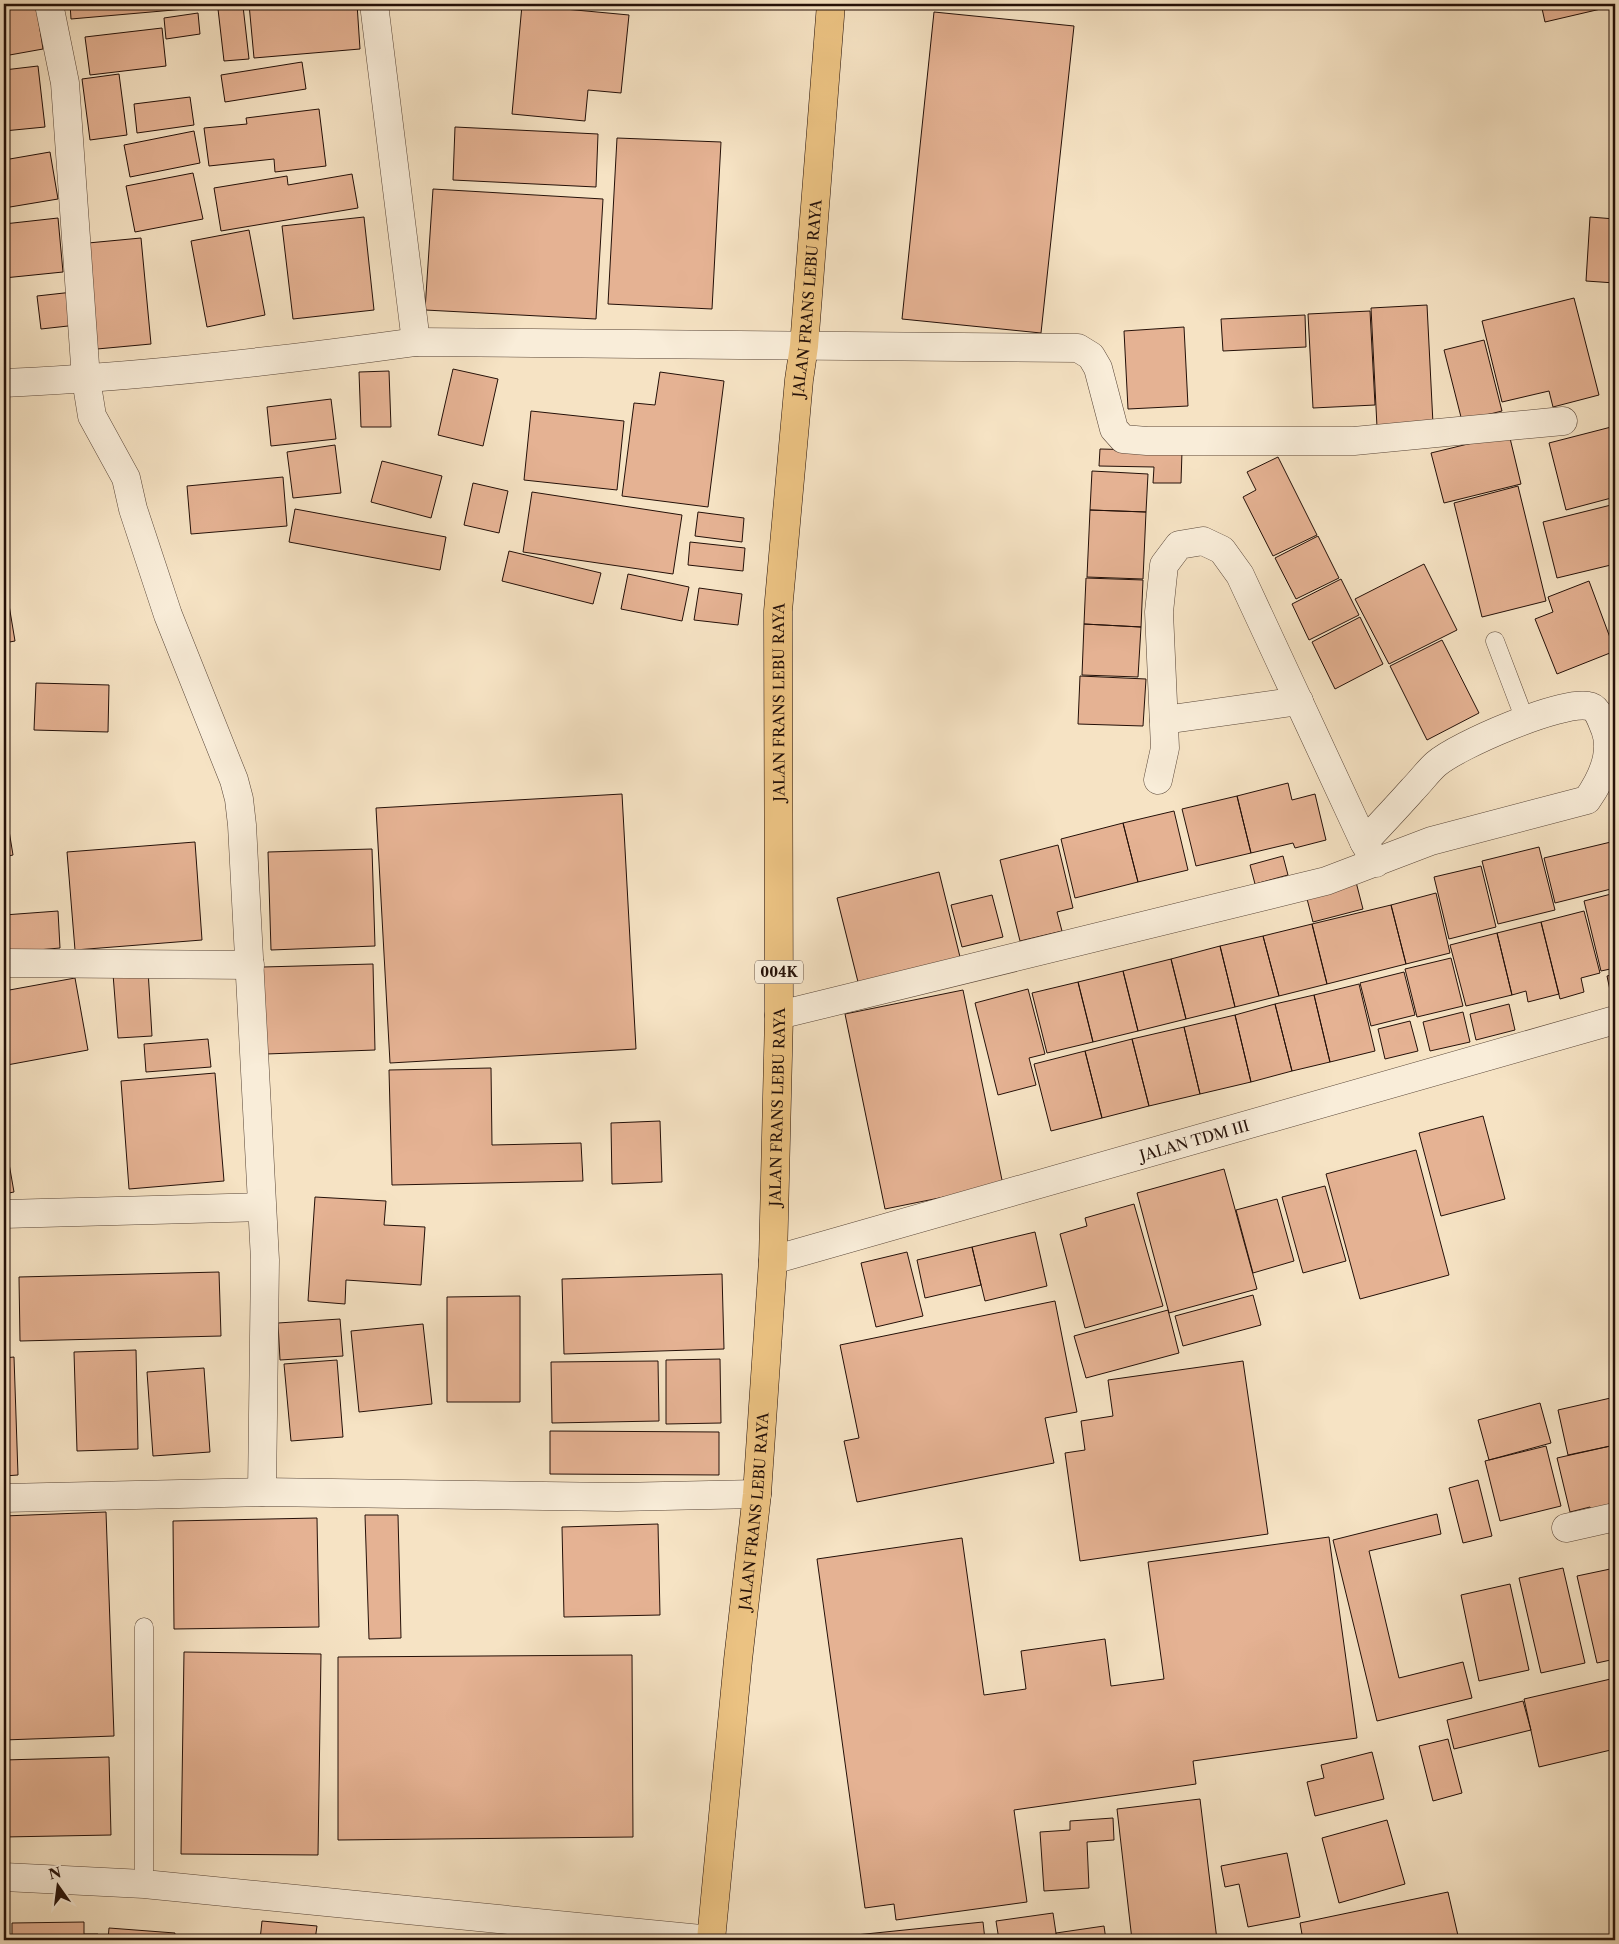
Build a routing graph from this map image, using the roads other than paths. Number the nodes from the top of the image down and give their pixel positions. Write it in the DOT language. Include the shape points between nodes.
graph roads {
  1 [pos="49,4"];
  2 [pos="374,4"];
  3 [pos="831,4"];
  4 [pos="416,342"];
  5 [pos="804,346"];
  6 [pos="86,379"];
  7 [pos="4,383"];
  8 [pos="1564,421"];
  9 [pos="1495,641"];
  10 [pos="1299,701"];
  11 [pos="1164,720"];
  12 [pos="1524,720"];
  13 [pos="1158,780"];
  14 [pos="1370,852"];
  15 [pos="4,963"];
  16 [pos="250,965"];
  17 [pos="779,1015"];
  18 [pos="1615,1020"];
  19 [pos="261,1207"];
  20 [pos="4,1214"];
  21 [pos="773,1260"];
  22 [pos="262,1492"];
  23 [pos="758,1494"];
  24 [pos="4,1498"];
  25 [pos="1615,1517"];
  26 [pos="1566,1528"];
  27 [pos="144,1627"];
  28 [pos="4,1877"];
  29 [pos="144,1884"];
  30 [pos="714,1938"];
  1 -- 6 [label="street" via="65,83"];
  2 -- 4 [label="street"];
  3 -- 5 [label="main road, JALAN FRANS LEBU RAYA / 004K"];
  4 -- 5 [label="street"];
  4 -- 6 [label="street" via="315,356"];
  5 -- 8 [label="street" via="1078,348 1091,356 1098,368 1114,429 1123,438 1147,441 1354,441"];
  5 -- 17 [label="main road, JALAN FRANS LEBU RAYA / 004K" via="778,611"];
  6 -- 7 [label="street"];
  6 -- 16 [label="street" via="92,416 126,478 168,615 234,780 242,825"];
  9 -- 12 [label="lane"];
  10 -- 11 [label="street"];
  10 -- 11 [label="street" via="1240,575 1222,550 1203,541 1179,545 1164,565 1159,612"];
  10 -- 14 [label="street"];
  11 -- 13 [label="street" via="1165,748"];
  12 -- 14 [label="street" via="1489,734 1437,763"];
  12 -- 14 [label="street" via="1563,708 1587,705 1594,708 1607,735 1608,749 1603,772 1587,800 1431,841"];
  14 -- 17 [label="street" via="1326,881"];
  15 -- 16 [label="street"];
  16 -- 19 [label="street"];
  17 -- 21 [label="main road, JALAN FRANS LEBU RAYA / 004K"];
  18 -- 21 [label="street, JALAN TDM III"];
  19 -- 20 [label="street"];
  19 -- 22 [label="street" via="265,1260"];
  21 -- 23 [label="main road, JALAN FRANS LEBU RAYA / 004K"];
  22 -- 23 [label="street" via="617,1497"];
  22 -- 24 [label="street"];
  23 -- 30 [label="main road, JALAN FRANS LEBU RAYA / 004K" via="738,1660"];
  25 -- 26 [label="street"];
  27 -- 29 [label="lane"];
  28 -- 29 [label="street"];
  29 -- 30 [label="street"];
}
